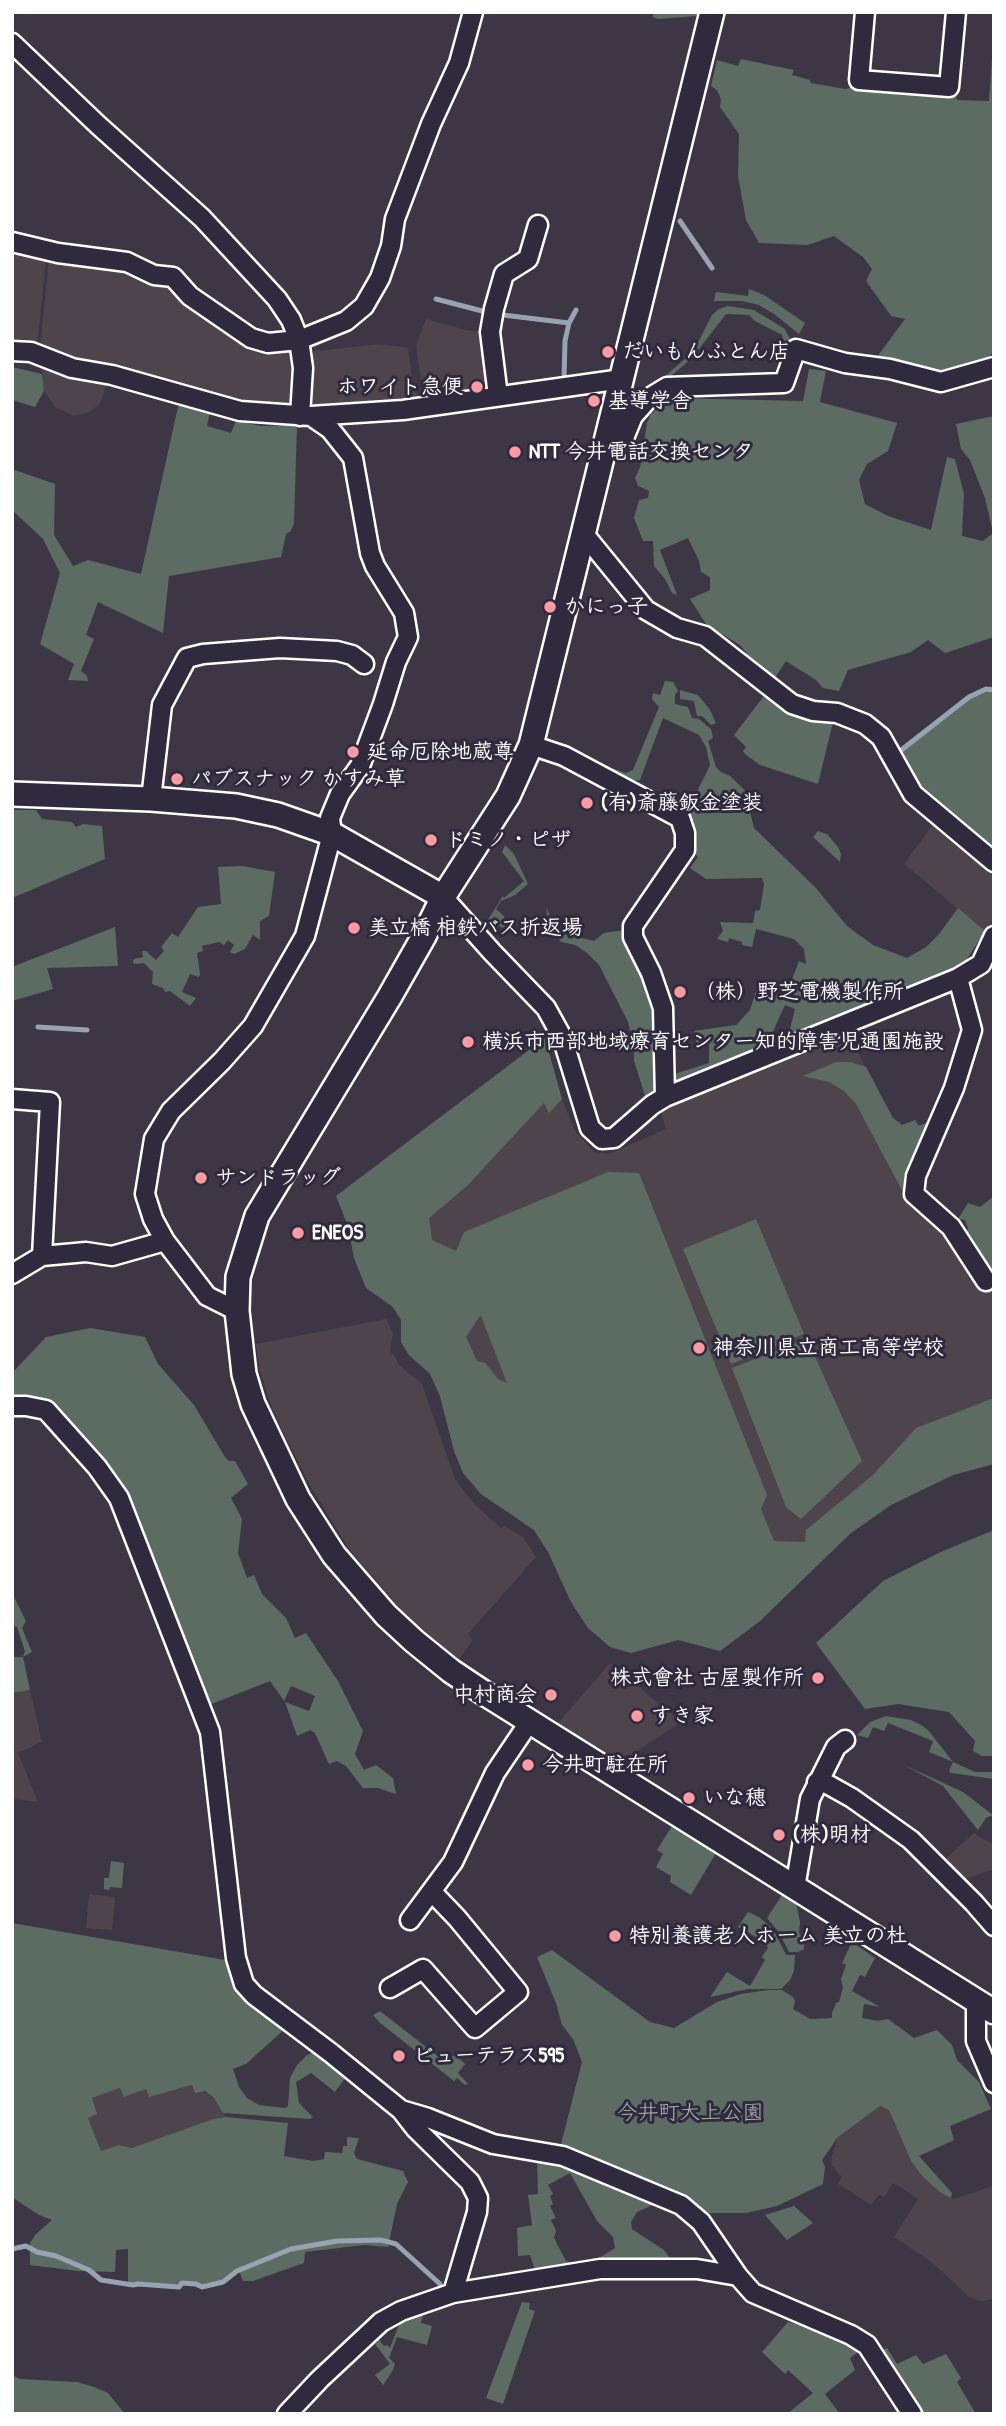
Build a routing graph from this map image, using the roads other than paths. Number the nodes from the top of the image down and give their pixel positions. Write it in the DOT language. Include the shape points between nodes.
graph roads {
  1 [pos="473,12"];
  2 [pos="712,12"];
  3 [pos="865,12"];
  4 [pos="956,12"];
  5 [pos="12,43"];
  6 [pos="538,225"];
  7 [pos="12,242"];
  8 [pos="299,340"];
  9 [pos="12,351"];
  10 [pos="994,367"];
  11 [pos="622,379"];
  12 [pos="498,396"];
  13 [pos="305,416"];
  14 [pos="607,436"];
  15 [pos="584,534"];
  16 [pos="364,664"];
  17 [pos="531,745"];
  18 [pos="12,794"];
  19 [pos="151,799"];
  20 [pos="332,834"];
  21 [pos="994,862"];
  22 [pos="443,897"];
  23 [pos="994,936"];
  24 [pos="958,978"];
  25 [pos="665,1097"];
  26 [pos="12,1099"];
  27 [pos="165,1241"];
  28 [pos="42,1255"];
  29 [pos="12,1274"];
  30 [pos="986,1281"];
  31 [pos="237,1311"];
  32 [pos="12,1406"];
  33 [pos="530,1721"];
  34 [pos="845,1740"];
  35 [pos="817,1782"];
  36 [pos="795,1888"];
  37 [pos="432,1892"];
  38 [pos="410,1920"];
  39 [pos="994,1926"];
  40 [pos="390,1988"];
  41 [pos="985,2006"];
  42 [pos="994,2084"];
  43 [pos="401,2110"];
  44 [pos="738,2276"];
  45 [pos="453,2293"];
  46 [pos="287,2414"];
  47 [pos="912,2414"];
  1 -- 8 [label="street" via="459,63 395,219 380,278 364,306 346,321"];
  2 -- 11 [label="street"];
  3 -- 4 [label="street" via="859,80 949,87"];
  5 -- 8 [label="street" via="209,226 277,299"];
  6 -- 12 [label="street" via="528,259 504,274 494,309 490,332"];
  7 -- 8 [label="street" via="127,262 154,275 173,277 190,296 251,338 268,343"];
  8 -- 13 [label="street"];
  9 -- 13 [label="street" via="31,352 72,368 240,411"];
  10 -- 14 [label="street" via="942,382 796,349 784,383 667,387 633,416 624,438"];
  11 -- 12 [label="street"];
  11 -- 14 [label="street"];
  12 -- 13 [label="street" via="403,410"];
  13 -- 20 [label="street" via="330,429 352,458 370,553 408,626 408,638 360,766 330,818"];
  14 -- 15 [label="street"];
  15 -- 17 [label="street"];
  15 -- 21 [label="street" via="646,610 677,628 705,636 792,704 837,713 881,737 913,794"];
  16 -- 19 [label="street" via="337,651 280,648 187,658 162,705"];
  17 -- 22 [label="street" via="508,796"];
  17 -- 25 [label="street" via="564,756 680,818 685,850 633,926 633,937 663,1008"];
  18 -- 19 [label="street"];
  19 -- 20 [label="street" via="236,806"];
  20 -- 22 [label="street"];
  20 -- 27 [label="street" via="305,936 253,1026 172,1111 154,1139 145,1194"];
  22 -- 25 [label="street" via="546,1008 562,1037 590,1128 602,1139 614,1138"];
  22 -- 31 [label="street" via="390,996 257,1216 238,1277"];
  23 -- 24 [label="street" via="981,964"];
  24 -- 25 [label="street"];
  24 -- 30 [label="street" via="972,1030 954,1088 916,1176 914,1194 951,1227"];
  26 -- 28 [label="street" via="50,1102"];
  27 -- 28 [label="street" via="112,1256 86,1252"];
  27 -- 31 [label="street" via="207,1296"];
  28 -- 29 [label="street"];
  31 -- 33 [label="street" via="244,1374 253,1404 298,1499 334,1555 414,1641 451,1671"];
  32 -- 43 [label="street" via="46,1410 119,1498 210,1732 235,1947 244,1984"];
  33 -- 36 [label="street"];
  33 -- 37 [label="street" via="495,1773 453,1862"];
  34 -- 35 [label="street" via="836,1746"];
  35 -- 36 [label="street"];
  35 -- 39 [label="street" via="852,1798 911,1840"];
  36 -- 41 [label="street"];
  37 -- 38 [label="street"];
  37 -- 40 [label="street" via="518,1992 475,2028 424,1969"];
  41 -- 42 [label="street" via="976,2041"];
  43 -- 44 [label="street" via="493,2144 563,2156 681,2205 701,2222"];
  43 -- 45 [label="street" via="470,2182 478,2199"];
  44 -- 45 [label="street" via="698,2269 600,2269"];
  44 -- 47 [label="street" via="753,2293 867,2345"];
  45 -- 46 [label="street" via="381,2322"];
}
